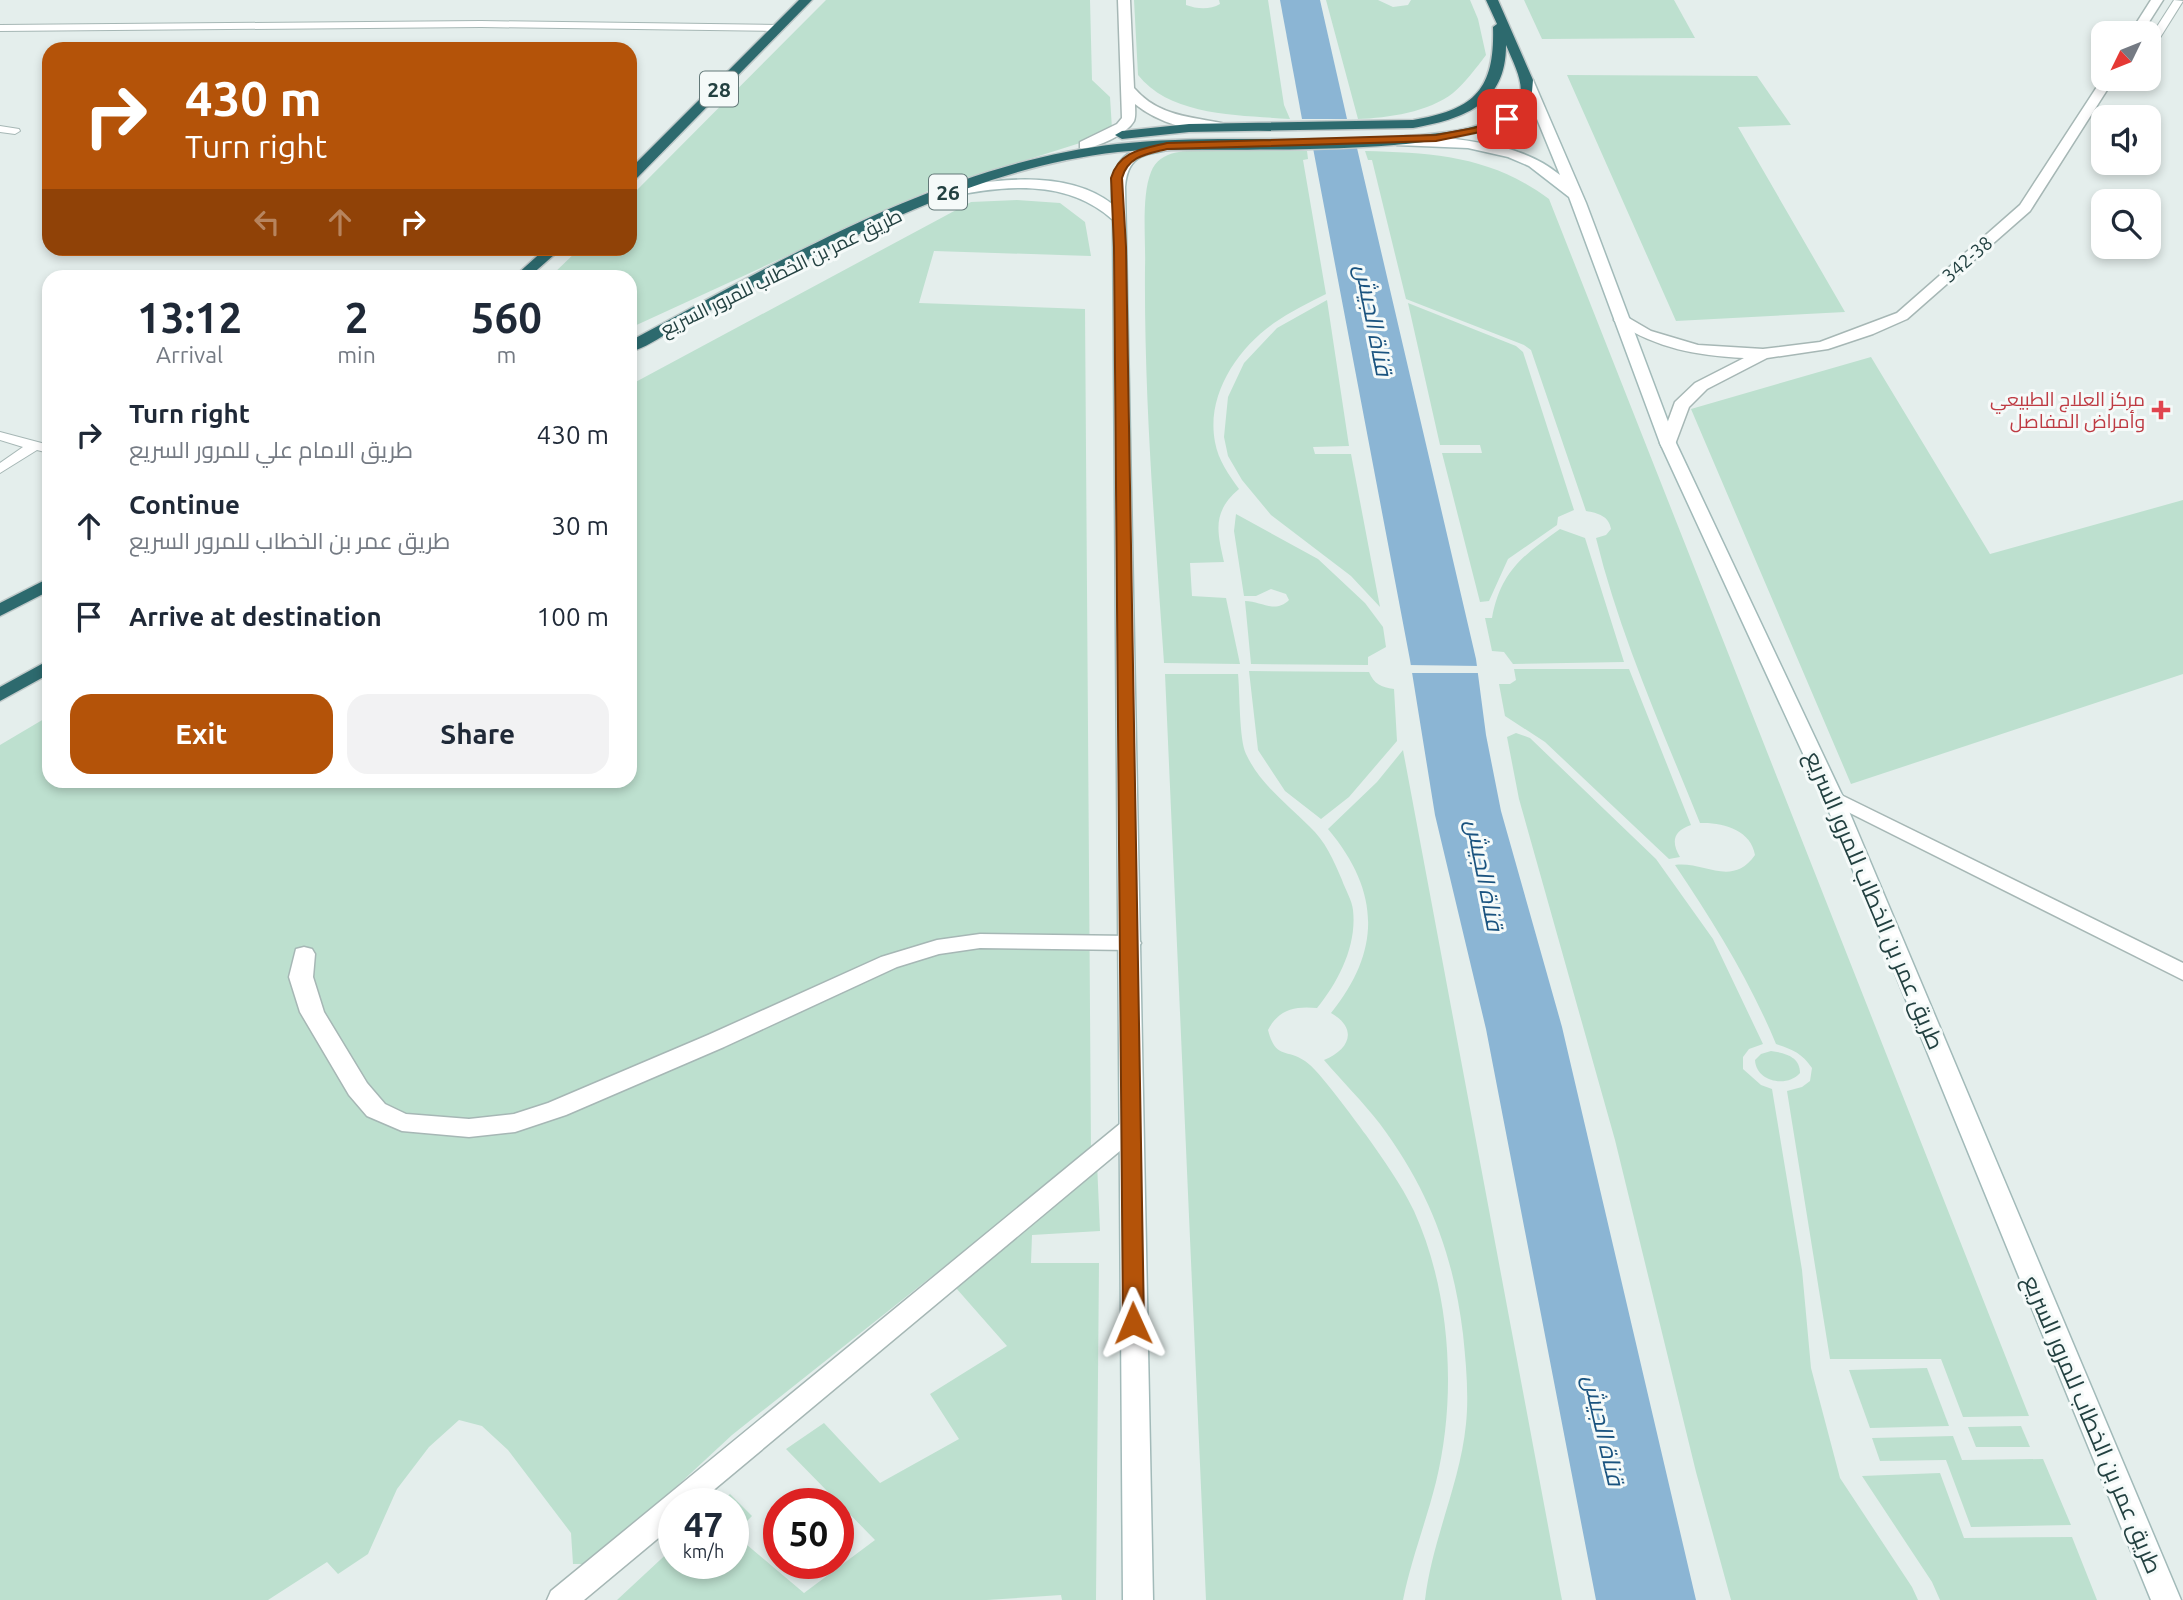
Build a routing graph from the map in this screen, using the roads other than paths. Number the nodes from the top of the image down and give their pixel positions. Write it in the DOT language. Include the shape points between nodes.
graph roads {
  1 [pos="806,0"];
  2 [pos="1124,0"];
  3 [pos="2157,0"];
  4 [pos="2179,0"];
  5 [pos="1493,4"];
  6 [pos="2144,21"];
  7 [pos="779,28"];
  8 [pos="2161,28"];
  9 [pos="0,29"];
  10 [pos="1527,80"];
  11 [pos="1129,90"];
  12 [pos="2102,91"];
  13 [pos="1220,127"];
  14 [pos="0,130"];
  15 [pos="15,131"];
  16 [pos="1387,141"];
  17 [pos="1191,144"];
  18 [pos="1085,145"];
  19 [pos="637,170"];
  20 [pos="994,175"];
  21 [pos="938,196"];
  22 [pos="1579,203"];
  23 [pos="1119,219"];
  24 [pos="546,256"];
  25 [pos="529,270"];
  26 [pos="1622,320"];
  27 [pos="637,343"];
  28 [pos="1763,354"];
  29 [pos="0,436"];
  30 [pos="1668,443"];
  31 [pos="42,447"];
  32 [pos="0,469"];
  33 [pos="42,588"];
  34 [pos="0,610"];
  35 [pos="42,670"];
  36 [pos="0,695"];
  37 [pos="1833,797"];
  38 [pos="1130,943"];
  39 [pos="304,954"];
  40 [pos="2183,972"];
  41 [pos="1130,1129"];
  42 [pos="696,1488"];
  43 [pos="658,1520"];
  44 [pos="562,1600"];
  45 [pos="1138,1600"];
  46 [pos="2166,1600"];
  1 -- 7 [label="highway, 28"];
  2 -- 11 [label="main road"];
  3 -- 6 [label="main road"];
  4 -- 8 [label="lane"];
  5 -- 10 [label="highway, طريق عمر بن الخطاب للمرور السريع / 26"];
  5 -- 13 [label="highway" via="1500,39 1495,78 1484,99 1463,112 1432,122"];
  7 -- 9 [label="lane" via="481,24"];
  7 -- 19 [label="highway, 28"];
  10 -- 16 [label="highway, طريق عمر بن الخطاب للمرور السريع / 26" via="1525,104 1507,119 1436,138"];
  10 -- 22 [label="main road, طريق عمر بن الخطاب للمرور السريع / 26"];
  11 -- 13 [label="main road" via="1145,106 1174,119"];
  11 -- 18 [label="main road" via="1129,118 1122,127"];
  12 -- 28 [label="main road, 342-38" via="2025,208 1902,316 1822,346"];
  13 -- 18 [label="highway" via="1139,132"];
  14 -- 15 [label="lane"];
  16 -- 17 [label="highway, طريق عمر بن الخطاب للمرور السريع / 26"];
  16 -- 22 [label="main road, طريق عمر بن الخطاب للمرور السريع / 26" via="1462,143 1507,152 1543,167"];
  17 -- 20 [label="highway, طريق عمر بن الخطاب للمرور السريع / 26" via="1092,152"];
  17 -- 23 [label="main road" via="1149,149 1125,161 1116,178"];
  18 -- 20 [label="highway"];
  20 -- 21 [label="highway, طريق عمر بن الخطاب للمرور السريع / 26"];
  21 -- 23 [label="main road" via="1001,184 1047,187 1086,194 1111,208"];
  21 -- 27 [label="highway, طريق عمر بن الخطاب للمرور السريع / 26" via="747,285"];
  22 -- 26 [label="main road, طريق عمر بن الخطاب للمرور السريع / 26"];
  23 -- 38 [label="main road"];
  24 -- 25 [label="highway"];
  26 -- 28 [label="main road" via="1658,339 1696,350"];
  26 -- 30 [label="main road, طريق عمر بن الخطاب للمرور السريع / 26"];
  28 -- 30 [label="main road" via="1701,386 1681,405"];
  29 -- 31 [label="lane"];
  30 -- 37 [label="main road, طريق عمر بن الخطاب للمرور السريع / 26"];
  31 -- 32 [label="lane"];
  33 -- 34 [label="highway"];
  35 -- 36 [label="highway"];
  37 -- 40 [label="main road"];
  37 -- 46 [label="main road, طريق عمر بن الخطاب للمرور السريع / 26"];
  38 -- 39 [label="main road" via="980,941 937,947 889,962 557,1109 515,1123 469,1128 402,1122 376,1110 358,1089 312,1012 301,977"];
  38 -- 41 [label="main road"];
  41 -- 42 [label="main road"];
  41 -- 45 [label="main road"];
  43 -- 44 [label="main road"];
}
